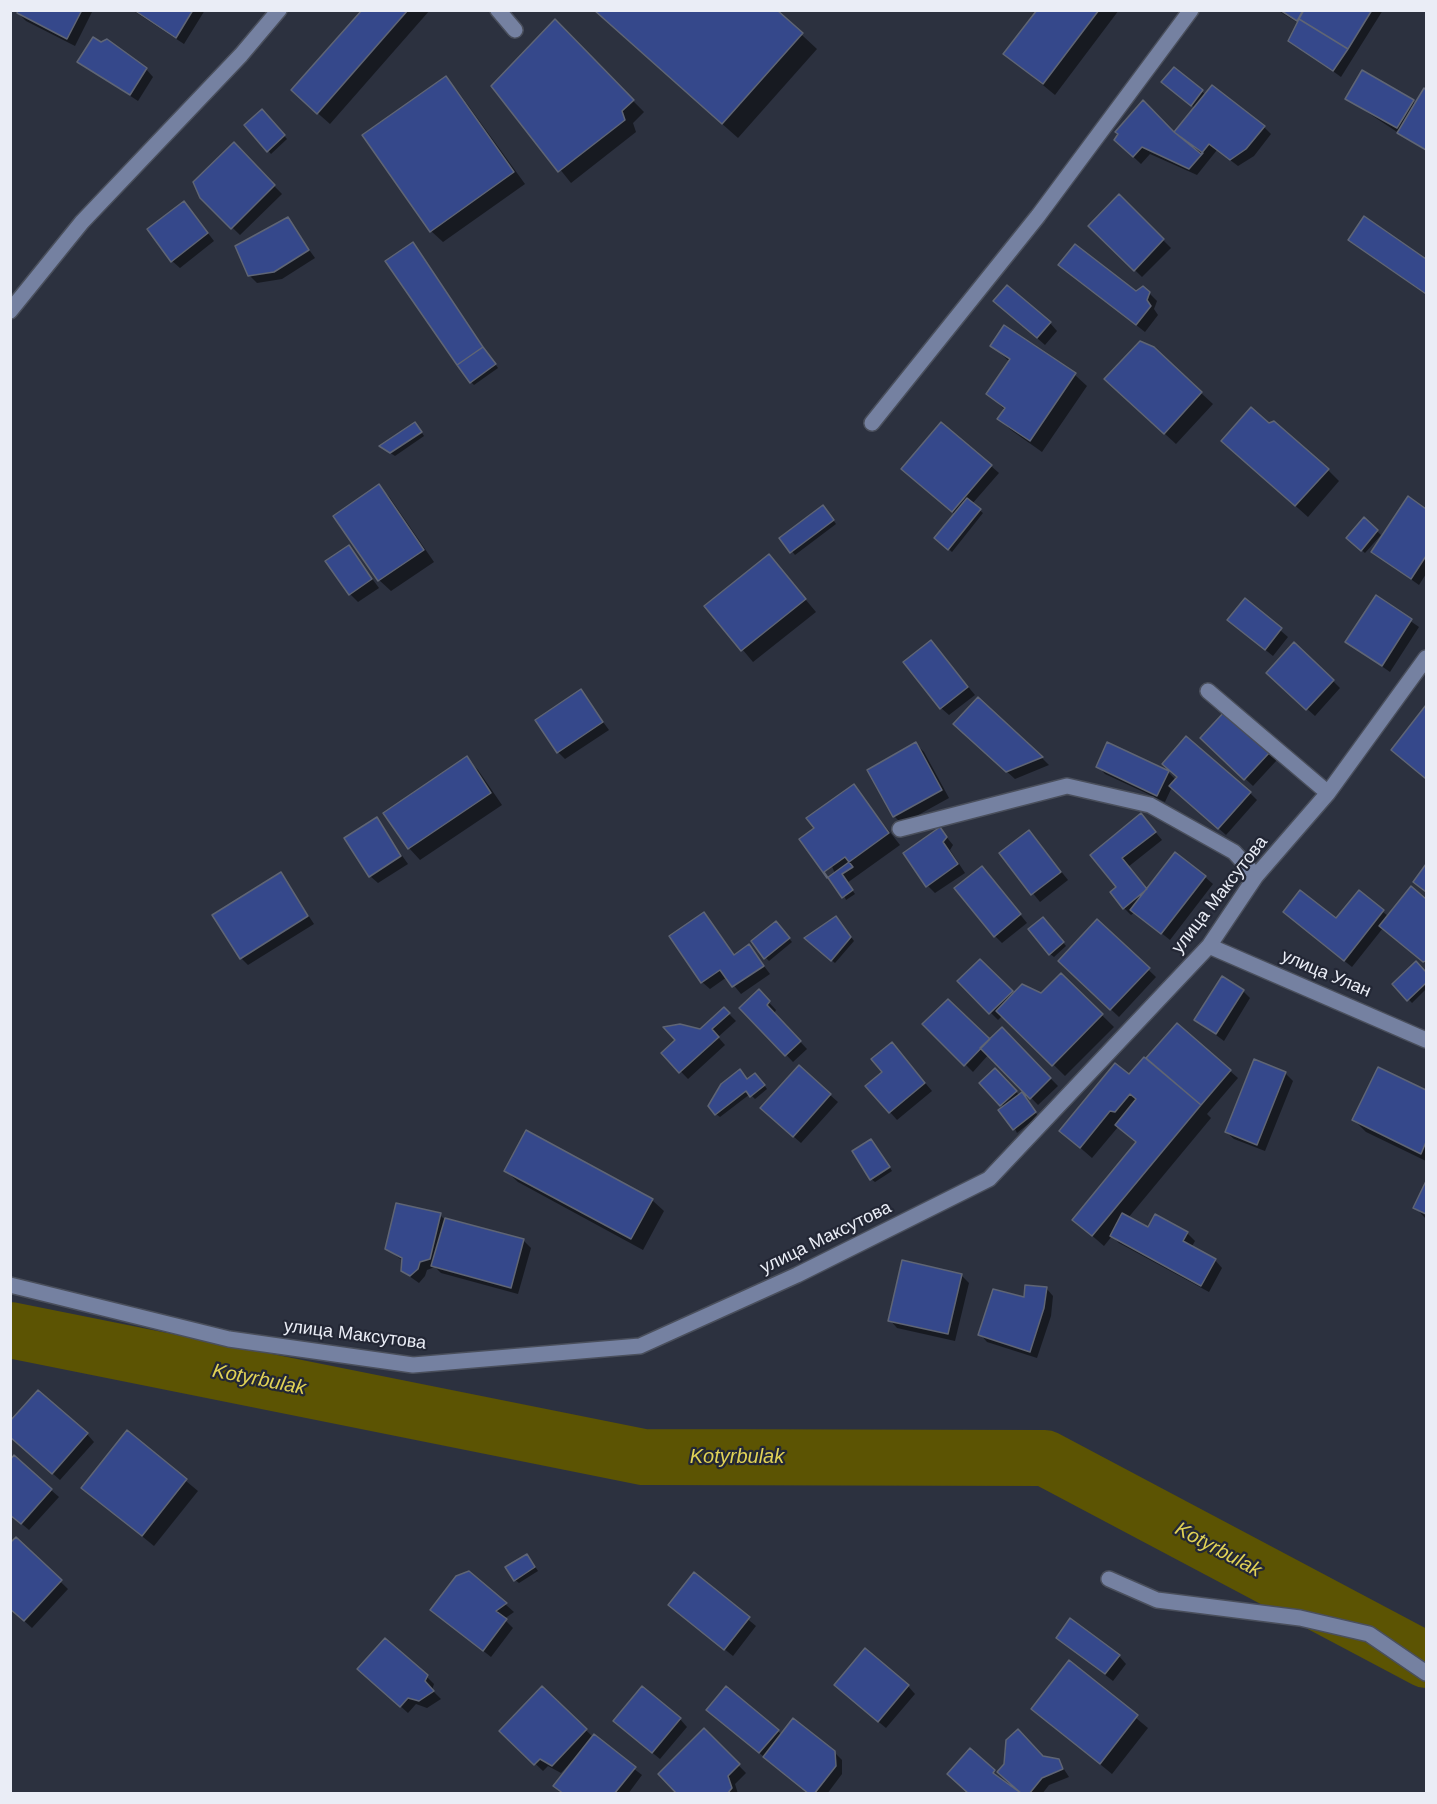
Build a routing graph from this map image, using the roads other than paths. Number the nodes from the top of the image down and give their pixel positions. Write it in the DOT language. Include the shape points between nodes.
graph roads {
  1 [pos="279,10"];
  2 [pos="498,10"];
  3 [pos="1191,10"];
  4 [pos="514,30"];
  5 [pos="10,311"];
  6 [pos="872,423"];
  7 [pos="1426,658"];
  8 [pos="1208,692"];
  9 [pos="1328,793"];
  10 [pos="900,829"];
  11 [pos="1256,876"];
  12 [pos="1209,946"];
  13 [pos="1426,1040"];
  14 [pos="10,1285"];
  15 [pos="1109,1579"];
  16 [pos="1426,1673"];
  1 -- 5 [label="street" via="241,56 82,222"];
  2 -- 4 [label="street"];
  3 -- 6 [label="street" via="1038,216"];
  7 -- 9 [label="street, улица Максутова"];
  8 -- 9 [label="street"];
  9 -- 11 [label="street, улица Максутова"];
  10 -- 11 [label="street" via="1067,786 1150,805 1234,852"];
  11 -- 12 [label="street, улица Максутова"];
  12 -- 13 [label="street, улица Улан"];
  12 -- 14 [label="street, улица Максутова" via="989,1179 797,1275 640,1346 413,1365 229,1339"];
  15 -- 16 [label="street" via="1157,1600 1300,1618 1369,1634"];
}
